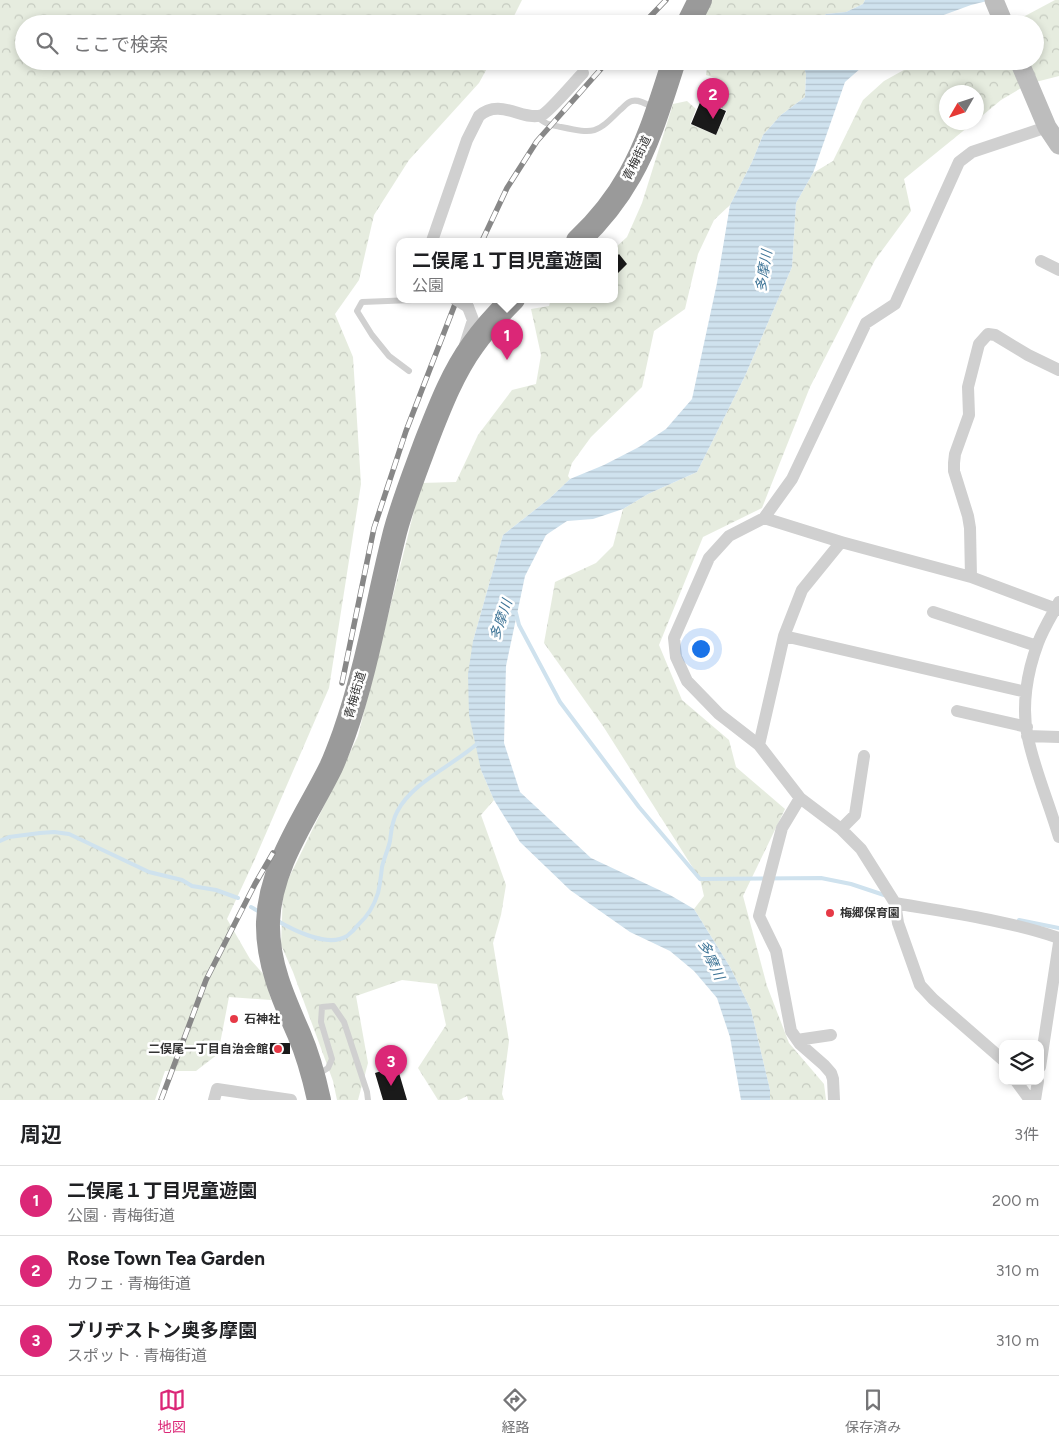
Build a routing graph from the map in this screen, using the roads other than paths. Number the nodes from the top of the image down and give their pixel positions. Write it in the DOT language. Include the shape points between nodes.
graph roads {
  1 [pos="700,0"];
  2 [pos="994,0"];
  3 [pos="692,15"];
  4 [pos="1000,15"];
  5 [pos="671,70"];
  6 [pos="1023,70"];
  7 [pos="583,73"];
  8 [pos="658,110"];
  9 [pos="537,116"];
  10 [pos="1047,127"];
  11 [pos="1059,145"];
  12 [pos="433,238"];
  13 [pos="581,238"];
  14 [pos="1041,261"];
  15 [pos="1059,270"];
  16 [pos="396,301"];
  17 [pos="462,303"];
  18 [pos="509,303"];
  19 [pos="459,369"];
  20 [pos="1059,370"];
  21 [pos="409,371"];
  22 [pos="764,518"];
  23 [pos="842,542"];
  24 [pos="971,577"];
  25 [pos="1058,607"];
  26 [pos="933,612"];
  27 [pos="784,636"];
  28 [pos="1037,646"];
  29 [pos="1026,692"];
  30 [pos="957,711"];
  31 [pos="1027,731"];
  32 [pos="1059,737"];
  33 [pos="759,745"];
  34 [pos="864,756"];
  35 [pos="800,798"];
  36 [pos="841,829"];
  37 [pos="1059,837"];
  38 [pos="895,903"];
  39 [pos="1059,938"];
  40 [pos="1059,943"];
  41 [pos="831,1035"];
  42 [pos="797,1040"];
  43 [pos="1044,1041"];
  44 [pos="999,1057"];
  45 [pos="1019,1085"];
  46 [pos="1037,1085"];
  47 [pos="316,1089"];
  48 [pos="214,1100"];
  49 [pos="291,1100"];
  50 [pos="368,1100"];
  51 [pos="834,1100"];
  52 [pos="1030,1100"];
  53 [pos="1035,1100"];
  1 -- 3 [label="highway"];
  2 -- 4 [label="main road"];
  5 -- 8 [label="highway, 青梅街道"];
  6 -- 10 [label="main road"];
  7 -- 9 [label="street" via="547,112"];
  8 -- 9 [label="lane" via="636,100 630,101 595,131 552,125"];
  8 -- 13 [label="highway, 青梅街道" via="630,176 597,223"];
  9 -- 12 [label="street" via="493,109 479,116 467,140"];
  10 -- 11 [label="main road"];
  10 -- 22 [label="street" via="972,152 959,162 895,304 866,323 792,479"];
  14 -- 15 [label="street"];
  16 -- 21 [label="lane" via="362,302 357,311 389,356"];
  17 -- 19 [label="street, bridge" via="468,307 473,320"];
  18 -- 19 [label="highway, 青梅街道" via="490,322"];
  19 -- 47 [label="highway, 青梅街道" via="410,485 345,732 332,765 300,822 270,898 268,936 271,958"];
  20 -- 24 [label="street" via="995,335 988,334 979,344 968,386 969,414 954,463 970,528"];
  22 -- 23 [label="street"];
  22 -- 33 [label="street" via="729,536 709,558 674,638 676,657 687,681 719,714"];
  23 -- 24 [label="street"];
  23 -- 27 [label="street" via="802,590"];
  24 -- 25 [label="street"];
  25 -- 28 [label="street"];
  26 -- 28 [label="street"];
  27 -- 29 [label="street"];
  27 -- 33 [label="street"];
  28 -- 29 [label="street"];
  29 -- 31 [label="street"];
  30 -- 31 [label="street"];
  31 -- 32 [label="street"];
  31 -- 37 [label="street"];
  33 -- 35 [label="street"];
  34 -- 36 [label="street" via="855,815"];
  35 -- 36 [label="street"];
  35 -- 42 [label="street" via="782,828 760,916 776,951 792,1031"];
  36 -- 38 [label="street" via="861,849"];
  38 -- 39 [label="street" via="1013,924"];
  38 -- 44 [label="street" via="898,923 920,985"];
  40 -- 43 [label="street"];
  41 -- 42 [label="street"];
  42 -- 51 [label="street" via="831,1073"];
  45 -- 52 [label="street"];
  46 -- 53 [label="street"];
  47 -- 50 [label="lane" via="332,1059 321,1022 322,1007 333,1006 344,1022"];
  48 -- 49 [label="street" via="217,1089"];
}
